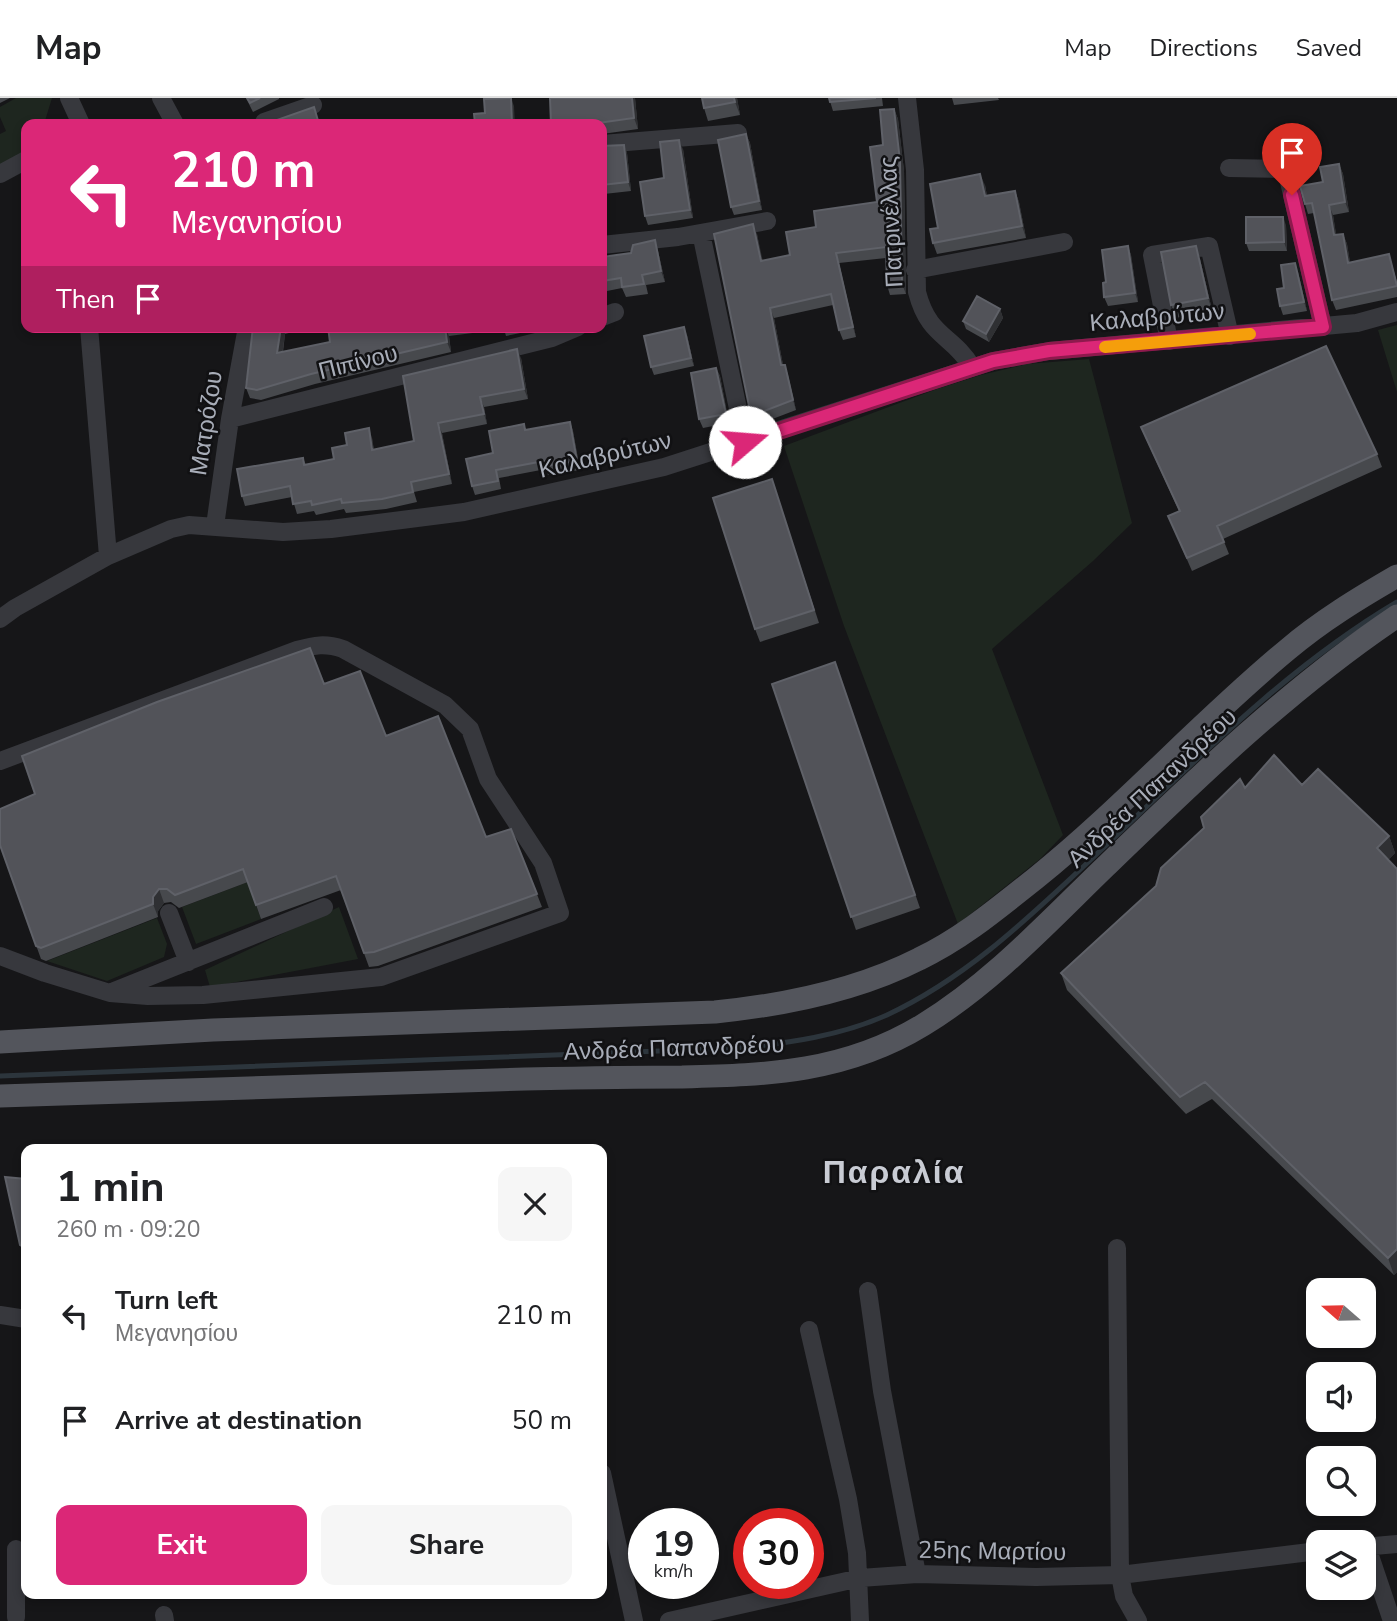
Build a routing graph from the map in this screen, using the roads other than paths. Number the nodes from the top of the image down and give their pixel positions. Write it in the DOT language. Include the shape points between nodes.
graph roads {
  1 [pos="69,98"];
  2 [pos="160,98"];
  3 [pos="907,98"];
  4 [pos="313,106"];
  5 [pos="79,119"];
  6 [pos="173,119"];
  7 [pos="277,119"];
  8 [pos="738,133"];
  9 [pos="607,144"];
  10 [pos="21,163"];
  11 [pos="1230,168"];
  12 [pos="0,174"];
  13 [pos="767,221"];
  14 [pos="701,233"];
  15 [pos="1063,242"];
  16 [pos="607,243"];
  17 [pos="915,270"];
  18 [pos="1397,312"];
  19 [pos="1323,327"];
  20 [pos="89,333"];
  21 [pos="246,333"];
  22 [pos="547,333"];
  23 [pos="1230,336"];
  24 [pos="1169,341"];
  25 [pos="972,367"];
  26 [pos="230,419"];
  27 [pos="745,442"];
  28 [pos="215,526"];
  29 [pos="108,556"];
  30 [pos="1397,576"];
  31 [pos="1397,616"];
  32 [pos="0,620"];
  33 [pos="0,761"];
  34 [pos="324,907"];
  35 [pos="169,913"];
  36 [pos="0,956"];
  37 [pos="188,962"];
  38 [pos="110,993"];
  39 [pos="0,1042"];
  40 [pos="0,1096"];
  41 [pos="1117,1248"];
  42 [pos="868,1291"];
  43 [pos="0,1315"];
  44 [pos="21,1318"];
  45 [pos="809,1330"];
  46 [pos="607,1496"];
  47 [pos="1397,1544"];
  48 [pos="1376,1546"];
  49 [pos="14,1549"];
  50 [pos="1306,1552"];
  51 [pos="917,1574"];
  52 [pos="1120,1575"];
  53 [pos="1376,1577"];
  54 [pos="860,1578"];
  55 [pos="16,1617"];
  56 [pos="634,1621"];
  57 [pos="669,1621"];
  58 [pos="860,1621"];
  59 [pos="1138,1621"];
  60 [pos="1392,1621"];
  1 -- 5 [label="street"];
  2 -- 6 [label="street"];
  3 -- 17 [label="street, Πατρινέλλας" via="915,170"];
  4 -- 7 [label="street"];
  8 -- 9 [label="street"];
  10 -- 12 [label="street"];
  11 -- 19 [label="street" via="1286,169"];
  13 -- 14 [label="street"];
  14 -- 16 [label="street"];
  14 -- 27 [label="street"];
  15 -- 17 [label="street"];
  17 -- 25 [label="street, Πατρινέλλας" via="926,318"];
  18 -- 19 [label="street, Καλαβρύτων"];
  19 -- 23 [label="street, Καλαβρύτων"];
  20 -- 29 [label="street"];
  21 -- 26 [label="street, Ματρόζου"];
  22 -- 26 [label="street, Πιπίνου"];
  23 -- 24 [label="street, Καλαβρύτων"];
  23 -- 24 [label="street" via="1209,246 1153,255"];
  24 -- 25 [label="street, Καλαβρύτων" via="1049,351"];
  25 -- 27 [label="street, Καλαβρύτων"];
  26 -- 28 [label="street, Ματρόζου"];
  27 -- 28 [label="street, Καλαβρύτων" via="664,467 464,512 283,532"];
  28 -- 29 [label="street, Καλαβρύτων" via="170,529"];
  29 -- 32 [label="street, Καλαβρύτων"];
  30 -- 39 [label="main road, Ανδρέα Παπανδρέου" via="1287,650 1084,839 993,914 919,960 847,988 715,1012"];
  31 -- 40 [label="main road, Ανδρέα Παπανδρέου" via="1275,710 979,985 926,1024 857,1057 759,1076"];
  33 -- 38 [label="street" via="297,650 327,644 445,705 470,729 488,779 537,851 560,913 381,977 183,996"];
  34 -- 37 [label="street"];
  35 -- 37 [label="street"];
  36 -- 38 [label="street"];
  37 -- 38 [label="street"];
  41 -- 52 [label="street"];
  42 -- 51 [label="street"];
  43 -- 44 [label="street"];
  45 -- 54 [label="street" via="848,1499"];
  46 -- 56 [label="street"];
  47 -- 48 [label="street"];
  49 -- 55 [label="street"];
  50 -- 52 [label="street, 25ης Μαρτίου"];
  51 -- 52 [label="street, 25ης Μαρτίου"];
  51 -- 54 [label="street, 25ης Μαρτίου"];
  52 -- 59 [label="street" via="1124,1596"];
  53 -- 60 [label="street"];
  54 -- 57 [label="street, 25ης Μαρτίου"];
  54 -- 58 [label="street"];
}
